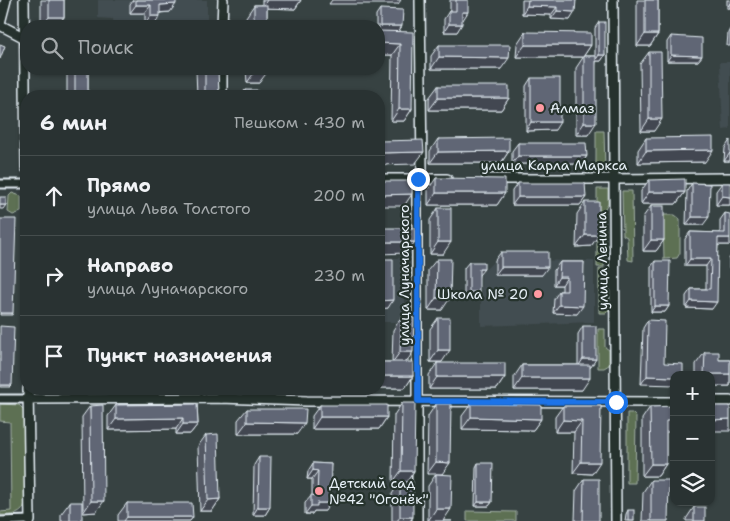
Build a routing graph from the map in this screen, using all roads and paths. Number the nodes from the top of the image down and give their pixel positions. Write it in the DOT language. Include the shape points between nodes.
graph roads {
  1 [pos="6,0"];
  2 [pos="24,0"];
  3 [pos="223,0"];
  4 [pos="420,0"];
  5 [pos="613,0"];
  6 [pos="24,20"];
  7 [pos="222,20"];
  8 [pos="0,24"];
  9 [pos="20,35"];
  10 [pos="25,75"];
  11 [pos="222,75"];
  12 [pos="25,90"];
  13 [pos="222,90"];
  14 [pos="730,178"];
  15 [pos="385,179"];
  16 [pos="418,179"];
  17 [pos="461,179"];
  18 [pos="479,179"];
  19 [pos="615,179"];
  20 [pos="0,184"];
  21 [pos="20,184"];
  22 [pos="28,395"];
  23 [pos="222,395"];
  24 [pos="221,398"];
  25 [pos="0,399"];
  26 [pos="28,399"];
  27 [pos="418,401"];
  28 [pos="715,401"];
  29 [pos="730,401"];
  30 [pos="616,402"];
  31 [pos="670,402"];
  32 [pos="0,521"];
  33 [pos="30,521"];
  34 [pos="417,521"];
  35 [pos="616,521"];
  1 -- 8 [label="street"];
  2 -- 6 [label="street"];
  3 -- 7 [label="street"];
  4 -- 16 [label="street, улица Луначарского" via="422,170"];
  5 -- 19 [label="street, улица Ленина"];
  8 -- 9 [label="street"];
  10 -- 12 [label="street"];
  11 -- 13 [label="street"];
  14 -- 19 [label="street, улица Карла Маркса"];
  15 -- 16 [label="street"];
  16 -- 17 [label="street"];
  16 -- 27 [label="street, улица Луначарского"];
  18 -- 19 [label="street, улица Карла Маркса"];
  19 -- 30 [label="street, улица Ленина"];
  20 -- 21 [label="street"];
  22 -- 26 [label="street"];
  23 -- 24 [label="street"];
  24 -- 26 [label="street"];
  24 -- 27 [label="street"];
  25 -- 26 [label="street"];
  26 -- 33 [label="street"];
  27 -- 30 [label="street"];
  27 -- 34 [label="street, улица Луначарского"];
  28 -- 29 [label="street"];
  30 -- 31 [label="street"];
  30 -- 35 [label="street, улица Ленина"];
  32 -- 33 [label="street"];
}
